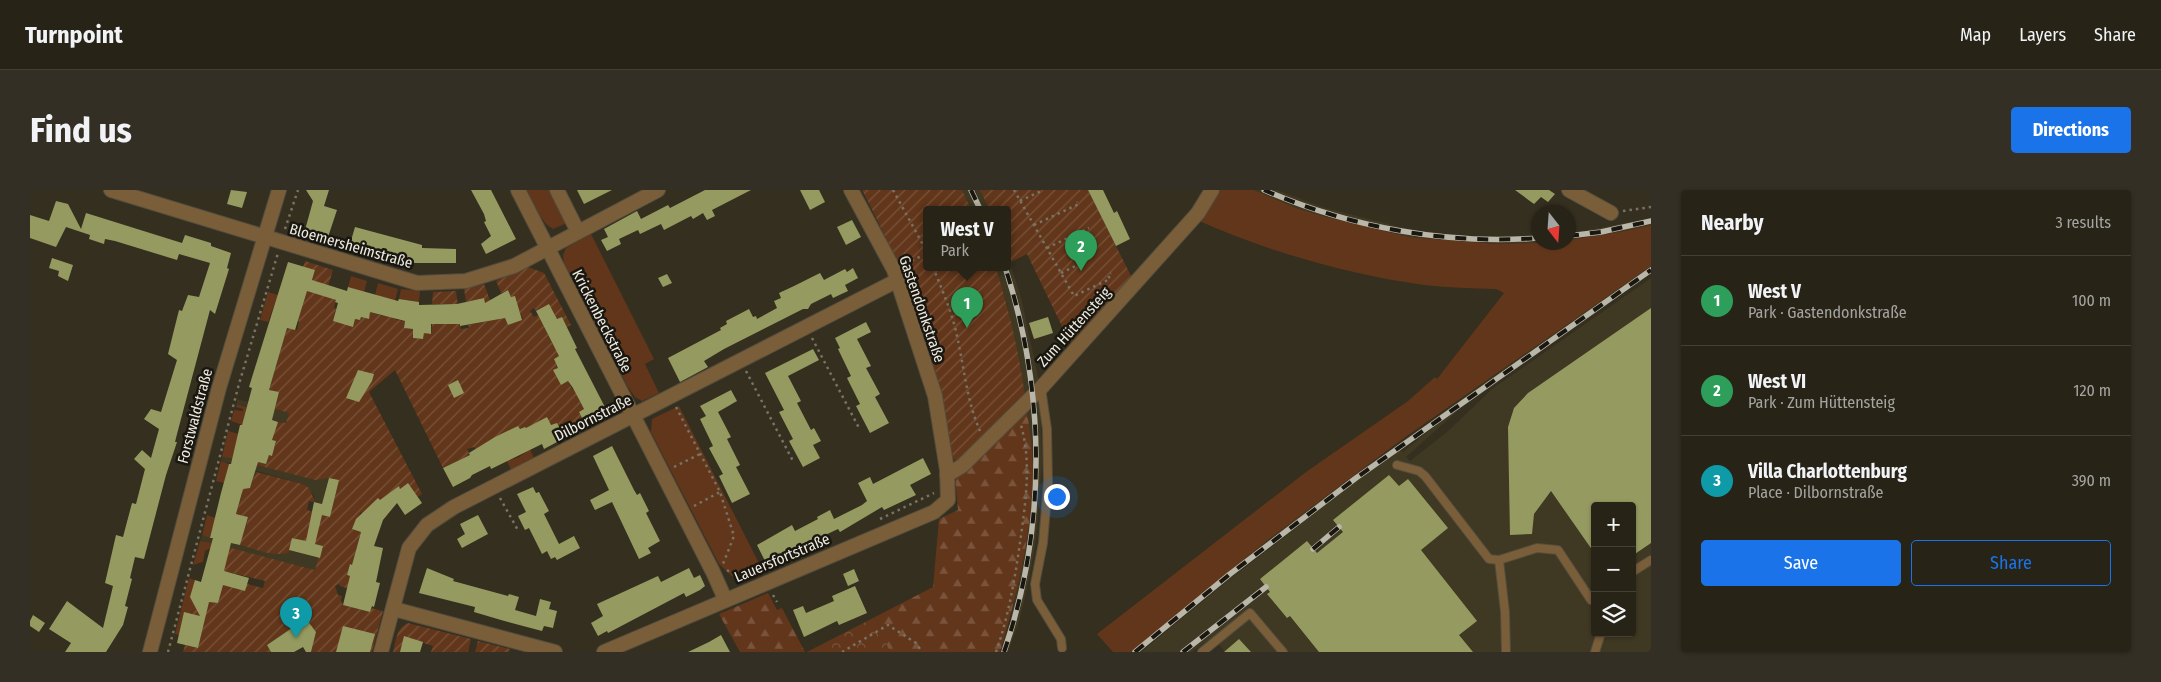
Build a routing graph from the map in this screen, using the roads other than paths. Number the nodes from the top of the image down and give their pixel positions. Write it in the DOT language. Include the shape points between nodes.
graph roads {
  1 [pos="111,190"];
  2 [pos="279,190"];
  3 [pos="518,190"];
  4 [pos="557,190"];
  5 [pos="658,190"];
  6 [pos="851,190"];
  7 [pos="1212,190"];
  8 [pos="1569,190"];
  9 [pos="1611,213"];
  10 [pos="578,232"];
  11 [pos="264,238"];
  12 [pos="547,249"];
  13 [pos="898,280"];
  14 [pos="1041,388"];
  15 [pos="633,416"];
  16 [pos="1396,464"];
  17 [pos="947,476"];
  18 [pos="1498,560"];
  19 [pos="1651,560"];
  20 [pos="1636,569"];
  21 [pos="1591,597"];
  22 [pos="725,600"];
  23 [pos="394,609"];
  24 [pos="1600,637"];
  25 [pos="1062,648"];
  26 [pos="150,652"];
  27 [pos="381,652"];
  28 [pos="555,652"];
  29 [pos="604,652"];
  30 [pos="1202,652"];
  31 [pos="1283,652"];
  32 [pos="1506,652"];
  33 [pos="1595,652"];
  1 -- 11 [label="street, Bloemersheimstraße"];
  2 -- 11 [label="street, Forstwaldstraße"];
  3 -- 12 [label="street, Krickenbeckstraße"];
  4 -- 10 [label="street"];
  5 -- 10 [label="street, Bloemersheimstraße"];
  6 -- 13 [label="street, Gastendonkstraße"];
  7 -- 14 [label="street, Zum Hüttensteig" via="1198,214"];
  8 -- 9 [label="street"];
  10 -- 12 [label="street, Bloemersheimstraße"];
  11 -- 12 [label="street, Bloemersheimstraße" via="417,283 466,281 514,266"];
  11 -- 26 [label="street, Forstwaldstraße" via="219,388"];
  12 -- 15 [label="street, Krickenbeckstraße"];
  13 -- 15 [label="street, Dilbornstraße"];
  13 -- 17 [label="street, Gastendonkstraße" via="935,396"];
  14 -- 17 [label="street, Zum Hüttensteig" via="962,466"];
  14 -- 25 [label="lane" via="1047,429 1048,482 1043,543 1035,584 1037,600"];
  15 -- 22 [label="street, Krickenbeckstraße"];
  15 -- 23 [label="street, Dilbornstraße" via="454,507 427,525 409,548"];
  16 -- 18 [label="lane" via="1425,476 1489,558"];
  17 -- 22 [label="street, Lauersfortstraße" via="948,500 934,512"];
  18 -- 21 [label="lane" via="1537,548 1558,550"];
  18 -- 32 [label="lane"];
  19 -- 20 [label="lane"];
  22 -- 29 [label="street, Lauersfortstraße"];
  23 -- 27 [label="street, Dilbornstraße"];
  23 -- 28 [label="street"];
  24 -- 33 [label="lane"];
  30 -- 31 [label="lane" via="1250,613"];
}
